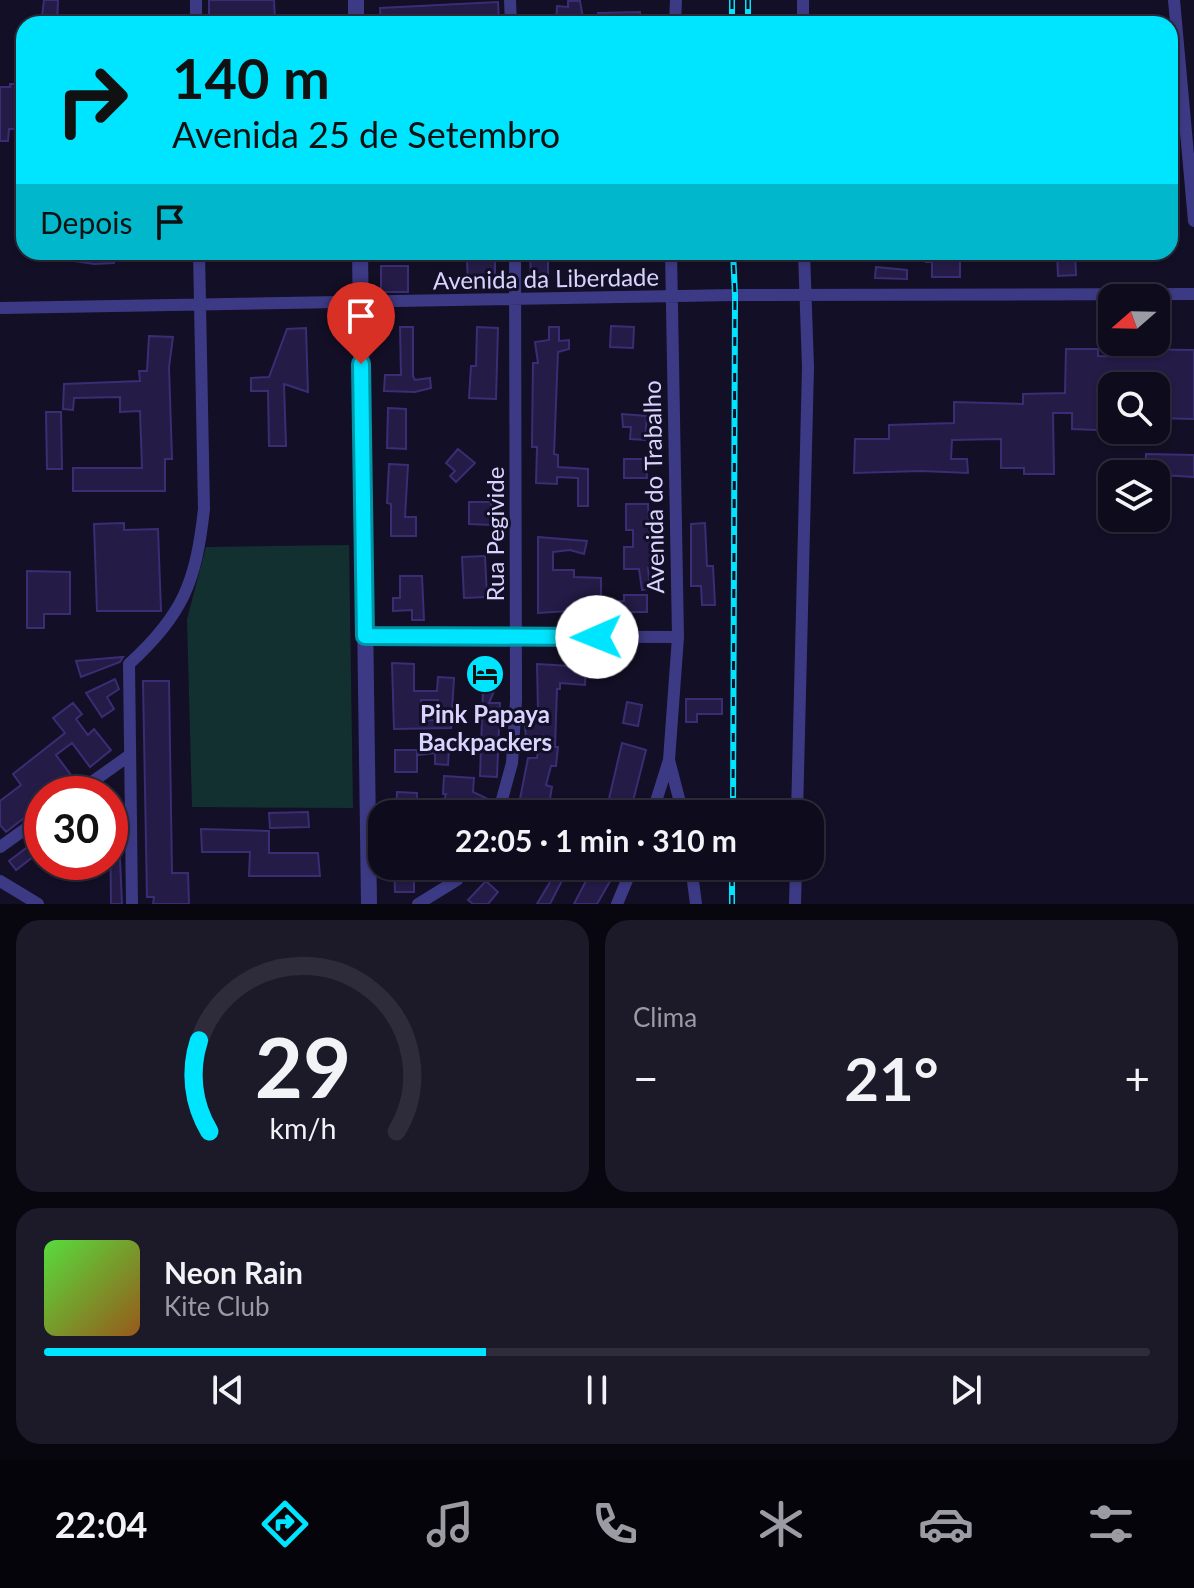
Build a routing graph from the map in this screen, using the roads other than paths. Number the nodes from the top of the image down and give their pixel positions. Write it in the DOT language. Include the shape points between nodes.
graph roads {
  1 [pos="1178,44"];
  2 [pos="1194,221"];
  3 [pos="199,260"];
  4 [pos="360,260"];
  5 [pos="515,260"];
  6 [pos="671,260"];
  7 [pos="804,260"];
  8 [pos="1194,294"];
  9 [pos="804,295"];
  10 [pos="671,297"];
  11 [pos="516,300"];
  12 [pos="360,303"];
  13 [pos="200,306"];
  14 [pos="0,308"];
  15 [pos="365,636"];
  16 [pos="678,637"];
  17 [pos="516,638"];
  18 [pos="130,755"];
  19 [pos="669,760"];
  20 [pos="100,776"];
  21 [pos="502,800"];
  22 [pos="656,800"];
  23 [pos="679,800"];
  24 [pos="797,800"];
  25 [pos="24,830"];
  26 [pos="0,847"];
  27 [pos="457,880"];
  28 [pos="627,880"];
  29 [pos="693,880"];
  30 [pos="796,880"];
  31 [pos="0,881"];
  32 [pos="38,904"];
  33 [pos="132,904"];
  34 [pos="369,904"];
  35 [pos="418,904"];
  36 [pos="617,904"];
  37 [pos="696,904"];
  38 [pos="795,904"];
  1 -- 2 [label="street"];
  3 -- 13 [label="street"];
  4 -- 12 [label="street"];
  5 -- 11 [label="street, Rua Pegivide"];
  6 -- 10 [label="street, Avenida do Trabalho"];
  7 -- 9 [label="street"];
  8 -- 9 [label="street, Avenida da Liberdade"];
  9 -- 10 [label="street, Avenida da Liberdade"];
  9 -- 24 [label="street" via="808,367"];
  10 -- 11 [label="street, Avenida da Liberdade"];
  10 -- 16 [label="street, Avenida do Trabalho"];
  11 -- 12 [label="street, Avenida da Liberdade"];
  11 -- 17 [label="street, Rua Pegivide"];
  12 -- 13 [label="street, Avenida da Liberdade"];
  12 -- 15 [label="street"];
  13 -- 14 [label="street, Avenida da Liberdade"];
  13 -- 18 [label="street" via="200,545 175,614 129,664"];
  15 -- 17 [label="street"];
  15 -- 34 [label="street"];
  16 -- 17 [label="street"];
  16 -- 19 [label="street, Avenida do Trabalho"];
  17 -- 21 [label="street, Rua Pegivide" via="512,763"];
  18 -- 20 [label="street"];
  18 -- 33 [label="street"];
  19 -- 22 [label="street, Avenida do Trabalho"];
  19 -- 23 [label="street"];
  25 -- 26 [label="street"];
  27 -- 35 [label="street"];
  28 -- 36 [label="street"];
  29 -- 37 [label="street"];
  30 -- 38 [label="street"];
  31 -- 32 [label="street"];
}
